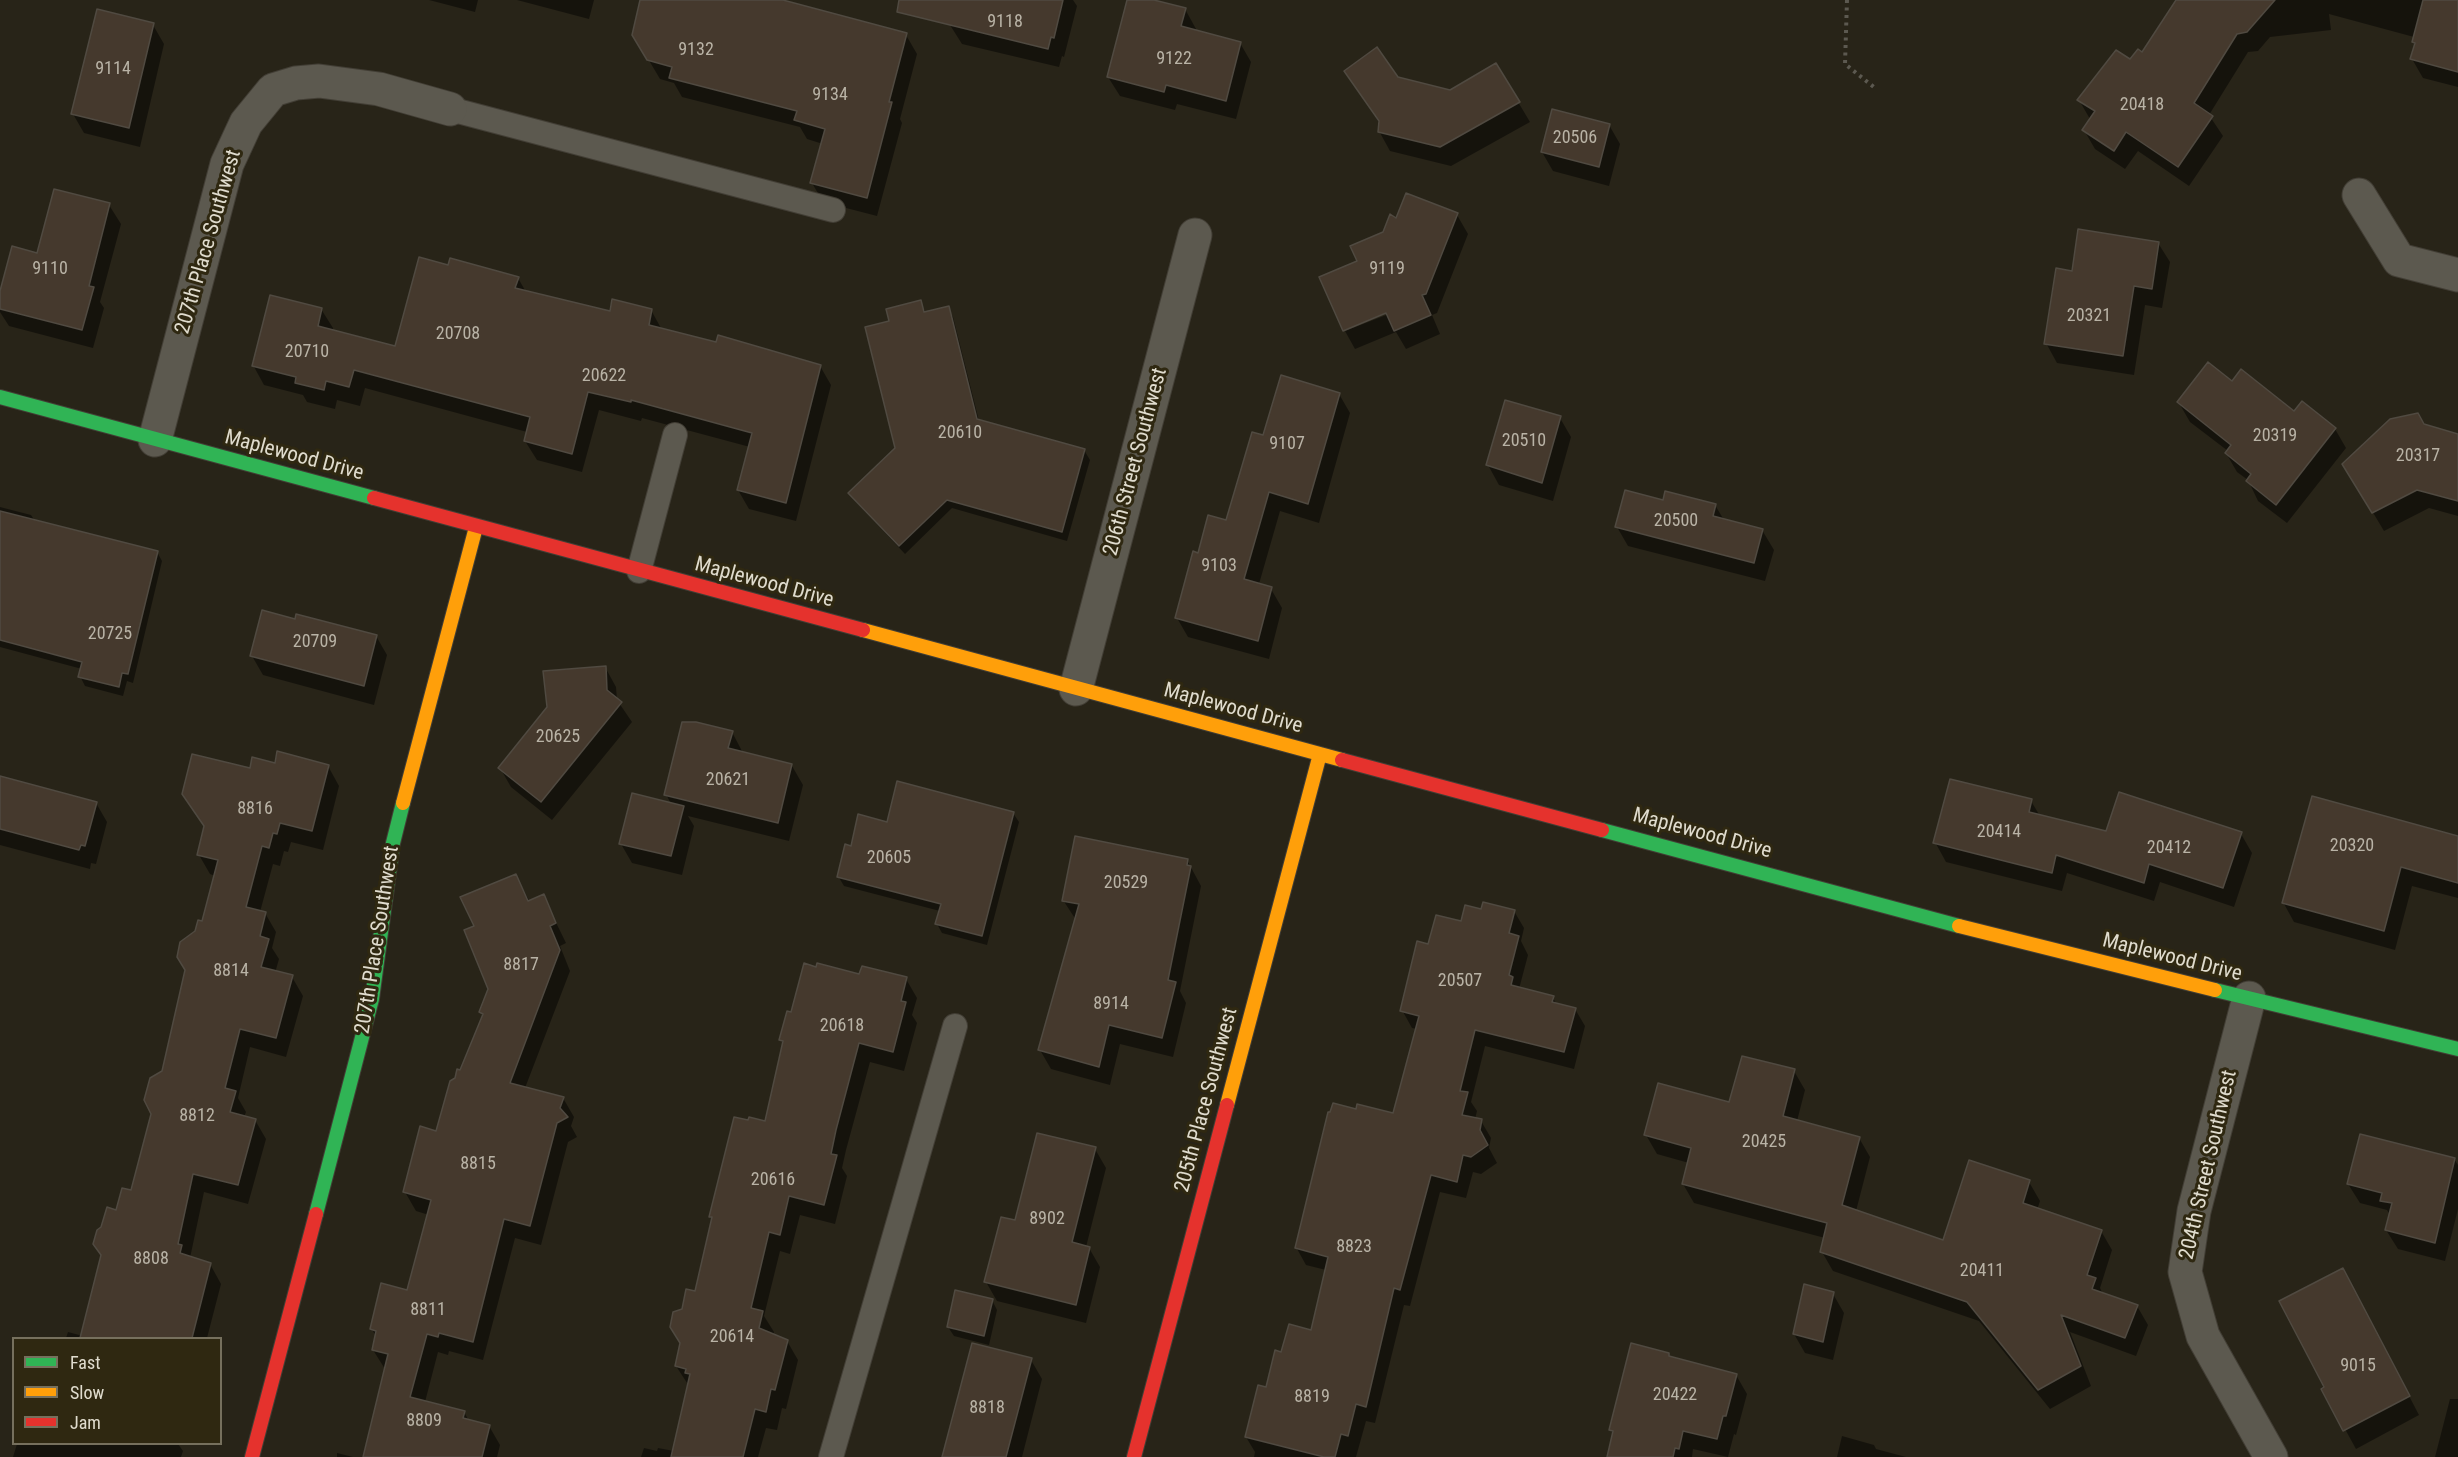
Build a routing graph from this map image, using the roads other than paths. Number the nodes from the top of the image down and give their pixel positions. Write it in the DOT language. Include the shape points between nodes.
graph roads {
  1 [pos="450,109"];
  2 [pos="2359,195"];
  3 [pos="833,210"];
  4 [pos="1195,235"];
  5 [pos="2458,275"];
  6 [pos="0,397"];
  7 [pos="675,435"];
  8 [pos="155,440"];
  9 [pos="476,527"];
  10 [pos="639,571"];
  11 [pos="1076,689"];
  12 [pos="1320,754"];
  13 [pos="2249,998"];
  14 [pos="955,1026"];
  15 [pos="2458,1049"];
  16 [pos="252,1457"];
  17 [pos="831,1457"];
  18 [pos="1134,1457"];
  19 [pos="2271,1457"];
  1 -- 3 [label="lane"];
  1 -- 8 [label="street, 207th Place Southwest" via="379,89 319,81 273,90 246,123 227,165"];
  2 -- 5 [label="street" via="2399,260"];
  4 -- 11 [label="street, 206th Street Southwest"];
  6 -- 8 [label="street, Maplewood Drive"];
  7 -- 10 [label="lane"];
  8 -- 9 [label="street, Maplewood Drive"];
  9 -- 10 [label="street, Maplewood Drive"];
  9 -- 16 [label="street, 207th Place Southwest" via="393,843 372,999"];
  10 -- 11 [label="street, Maplewood Drive"];
  11 -- 12 [label="street, Maplewood Drive"];
  12 -- 13 [label="street, Maplewood Drive" via="2036,946"];
  12 -- 18 [label="street, 205th Place Southwest"];
  13 -- 15 [label="street, Maplewood Drive"];
  13 -- 19 [label="street, 204th Street Southwest" via="2194,1211 2185,1272 2202,1336"];
  14 -- 17 [label="lane"];
}
